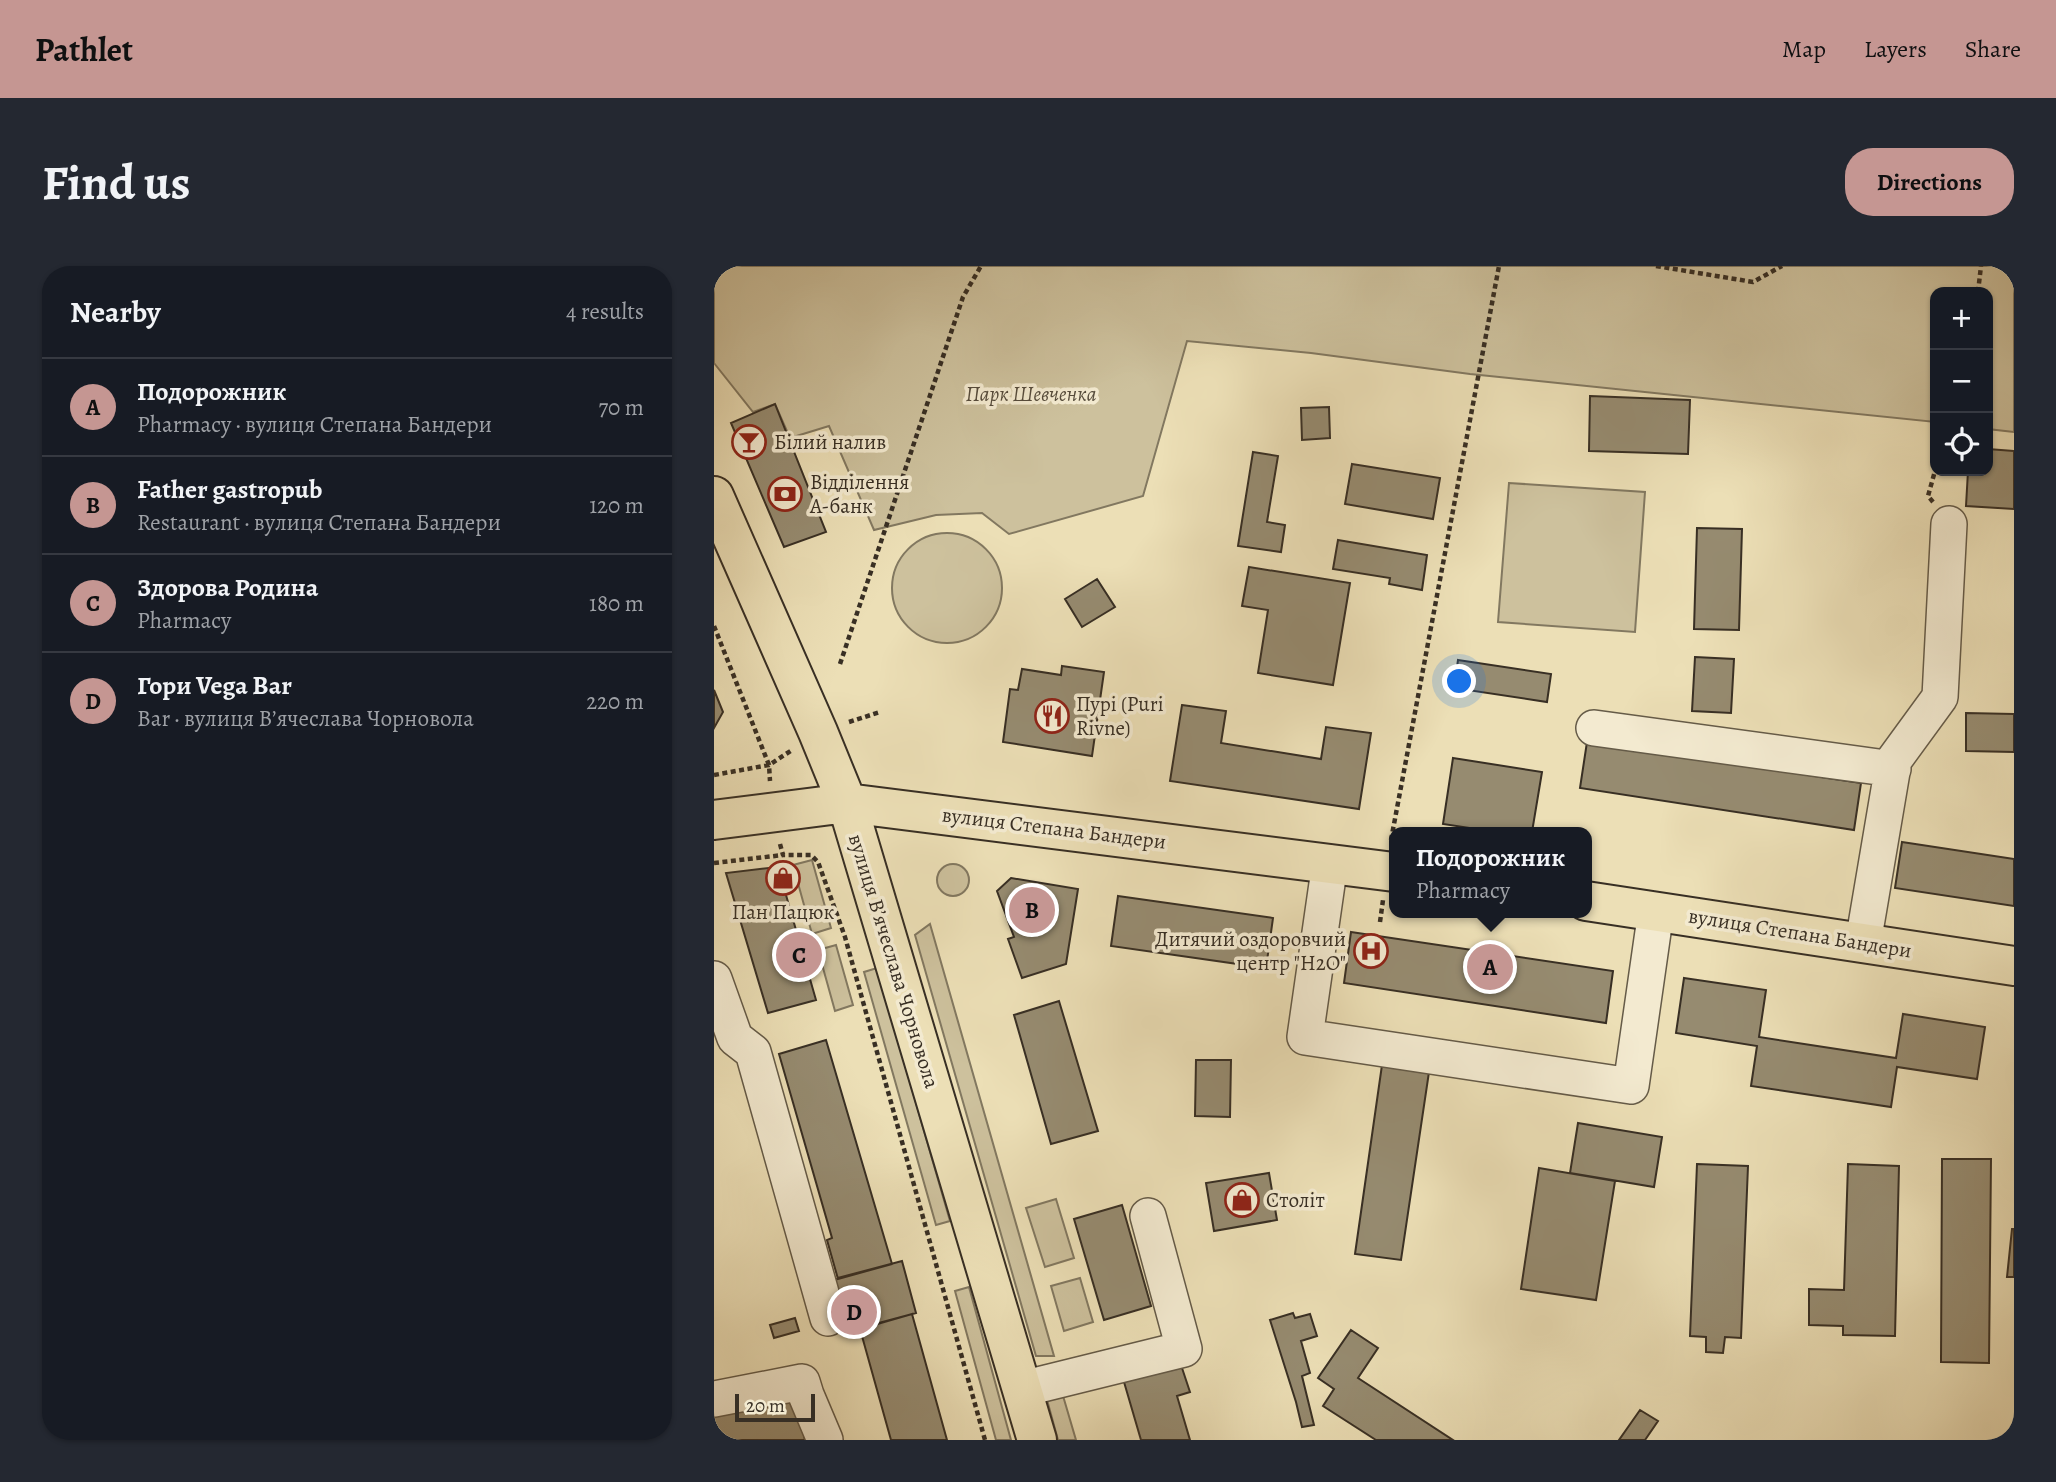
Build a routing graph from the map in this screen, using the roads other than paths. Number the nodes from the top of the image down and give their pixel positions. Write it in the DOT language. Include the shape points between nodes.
graph roads {
  1 [pos="714,496"];
  2 [pos="1949,523"];
  3 [pos="1594,727"];
  4 [pos="1892,769"];
  5 [pos="847,803"];
  6 [pos="714,820"];
  7 [pos="1330,863"];
  8 [pos="1389,871"];
  9 [pos="1592,902"];
  10 [pos="1656,911"];
  11 [pos="1863,943"];
  12 [pos="2014,966"];
  13 [pos="714,979"];
  14 [pos="1148,1216"];
  15 [pos="828,1318"];
  16 [pos="1022,1389"];
  17 [pos="714,1399"];
  18 [pos="825,1440"];
  19 [pos="1037,1440"];
  1 -- 5 [label="main road, вулиця Вʼячеслава Чорновола"];
  2 -- 4 [label="lane" via="1940,697"];
  3 -- 4 [label="lane"];
  4 -- 11 [label="lane"];
  5 -- 6 [label="main road, вулиця Степана Бандери"];
  5 -- 7 [label="main road, вулиця Степана Бандери"];
  5 -- 16 [label="main road, вулиця Вʼячеслава Чорновола"];
  7 -- 8 [label="main road, вулиця Степана Бандери"];
  7 -- 10 [label="lane" via="1305,1037 1631,1086"];
  9 -- 10 [label="main road, вулиця Степана Бандери"];
  10 -- 11 [label="main road, вулиця Степана Бандери"];
  11 -- 12 [label="main road, вулиця Степана Бандери"];
  13 -- 15 [label="lane" via="735,1038 753,1052"];
  14 -- 16 [label="lane" via="1184,1349"];
  16 -- 19 [label="main road, вулиця Вʼячеслава Чорновола"];
  17 -- 18 [label="lane" via="802,1382"];
}
